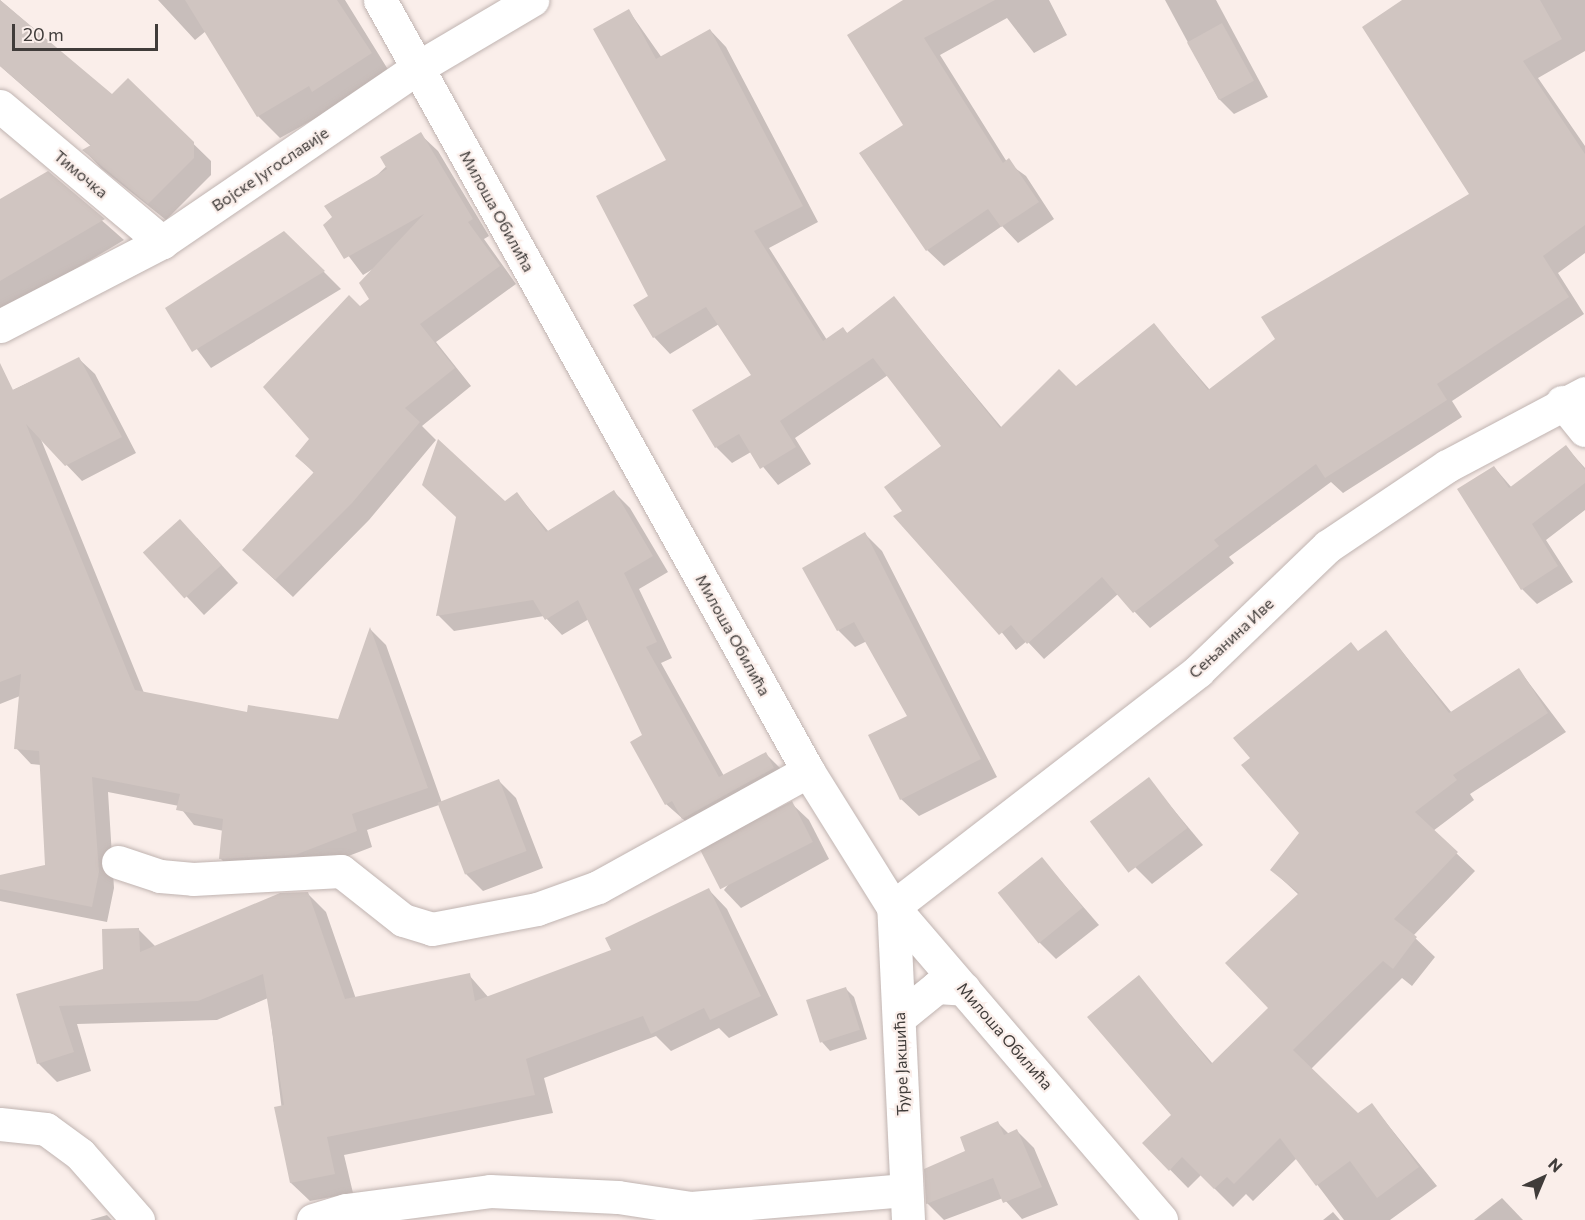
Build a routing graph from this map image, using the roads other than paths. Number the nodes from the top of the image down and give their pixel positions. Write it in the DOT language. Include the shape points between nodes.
graph roads {
  1 [pos="380,0"];
  2 [pos="532,0"];
  3 [pos="417,68"];
  4 [pos="0,106"];
  5 [pos="162,242"];
  6 [pos="0,326"];
  7 [pos="1574,397"];
  8 [pos="1585,430"];
  9 [pos="808,771"];
  10 [pos="118,862"];
  11 [pos="893,907"];
  12 [pos="964,989"];
  13 [pos="900,1017"];
  14 [pos="0,1124"];
  15 [pos="906,1205"];
  16 [pos="138,1220"];
  17 [pos="313,1220"];
  18 [pos="1161,1220"];
  1 -- 3 [label="street, Милоша Обилића"];
  2 -- 3 [label="street, Војске Југославије"];
  3 -- 5 [label="street, Војске Југославије"];
  3 -- 9 [label="street, Милоша Обилића"];
  4 -- 5 [label="street, Тимочка"];
  5 -- 6 [label="street, Војске Југославије"];
  7 -- 8 [label="street"];
  7 -- 11 [label="street, Сењанина Иве" via="1447,466 1328,546 1198,671"];
  9 -- 10 [label="street" via="598,887 537,909 432,929 402,920 341,871 193,879 160,876"];
  9 -- 11 [label="street, Милоша Обилића"];
  11 -- 12 [label="street, Милоша Обилића"];
  11 -- 13 [label="street, Ђуре Јакшића"];
  12 -- 13 [label="street" via="937,987"];
  12 -- 18 [label="street, Милоша Обилића"];
  13 -- 15 [label="street, Ђуре Јакшића"];
  14 -- 16 [label="street" via="46,1129 80,1154"];
  15 -- 17 [label="street" via="691,1208 618,1197 490,1191 346,1210"];
}
